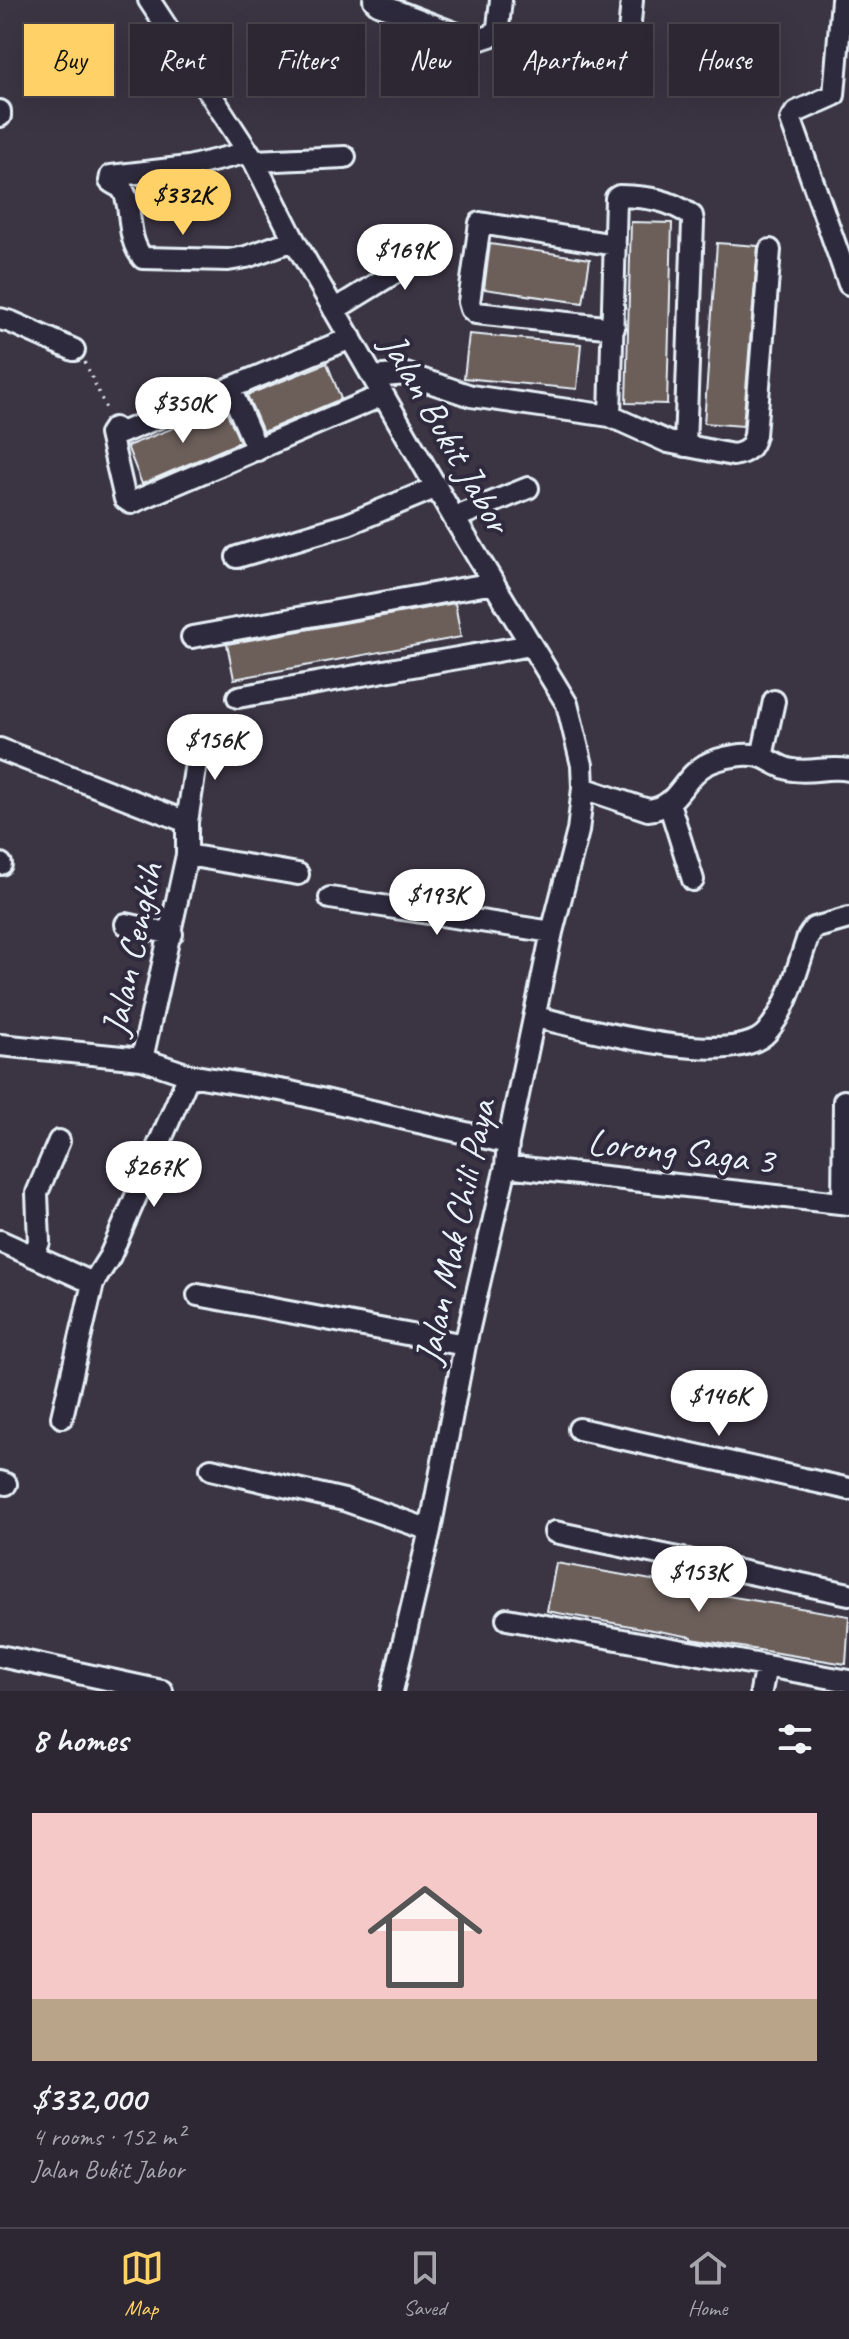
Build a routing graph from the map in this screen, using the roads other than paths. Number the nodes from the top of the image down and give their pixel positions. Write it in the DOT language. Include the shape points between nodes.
graph roads {
  1 [pos="149,0"];
  2 [pos="374,0"];
  3 [pos="501,0"];
  4 [pos="632,0"];
  5 [pos="842,0"];
  6 [pos="630,24"];
  7 [pos="841,99"];
  8 [pos="251,156"];
  9 [pos="345,157"];
  10 [pos="394,237"];
  11 [pos="294,240"];
  12 [pos="615,245"];
  13 [pos="770,250"];
  14 [pos="849,284"];
  15 [pos="334,310"];
  16 [pos="0,319"];
  17 [pos="614,328"];
  18 [pos="351,338"];
  19 [pos="74,350"];
  20 [pos="373,377"];
  21 [pos="230,388"];
  22 [pos="383,395"];
  23 [pos="610,416"];
  24 [pos="685,446"];
  25 [pos="257,450"];
  26 [pos="437,487"];
  27 [pos="528,488"];
  28 [pos="454,518"];
  29 [pos="237,557"];
  30 [pos="494,583"];
  31 [pos="192,637"];
  32 [pos="531,645"];
  33 [pos="238,697"];
  34 [pos="774,701"];
  35 [pos="200,736"];
  36 [pos="0,749"];
  37 [pos="762,757"];
  38 [pos="849,770"];
  39 [pos="583,788"];
  40 [pos="669,803"];
  41 [pos="187,822"];
  42 [pos="187,855"];
  43 [pos="298,874"];
  44 [pos="693,880"];
  45 [pos="330,898"];
  46 [pos="849,918"];
  47 [pos="126,924"];
  48 [pos="552,932"];
  49 [pos="172,934"];
  50 [pos="535,1017"];
  51 [pos="0,1045"];
  52 [pos="142,1059"];
  53 [pos="189,1075"];
  54 [pos="844,1101"];
  55 [pos="59,1141"];
  56 [pos="508,1143"];
  57 [pos="506,1166"];
  58 [pos="846,1204"];
  59 [pos="0,1241"];
  60 [pos="33,1256"];
  61 [pos="93,1283"];
  62 [pos="198,1295"];
  63 [pos="465,1345"];
  64 [pos="62,1417"];
  65 [pos="579,1429"];
  66 [pos="211,1469"];
  67 [pos="849,1489"];
  68 [pos="430,1530"];
  69 [pos="555,1532"];
  70 [pos="849,1594"];
  71 [pos="507,1619"];
  72 [pos="0,1656"];
  73 [pos="766,1666"];
  74 [pos="849,1681"];
  75 [pos="162,1691"];
  76 [pos="392,1691"];
  77 [pos="761,1691"];
  1 -- 8 [label="street, Jalan Bukit Jabor"];
  2 -- 3 [label="street" via="475,41 493,35"];
  4 -- 6 [label="street"];
  5 -- 7 [label="street"];
  7 -- 14 [label="street" via="796,112 791,120"];
  8 -- 9 [label="street"];
  8 -- 11 [label="street, Jalan Bukit Jabor"];
  8 -- 11 [label="street" via="111,176 126,197 135,249 143,258 228,260"];
  10 -- 15 [label="street" via="399,270"];
  11 -- 15 [label="street, Jalan Bukit Jabor"];
  12 -- 17 [label="street"];
  12 -- 17 [label="street" via="480,223 469,302 476,313"];
  12 -- 24 [label="street" via="619,196 654,197 692,216"];
  13 -- 24 [label="street" via="753,442 742,454 733,455"];
  15 -- 18 [label="street, Jalan Bukit Jabor"];
  16 -- 19 [label="street"];
  17 -- 23 [label="street"];
  18 -- 20 [label="street, Jalan Bukit Jabor"];
  18 -- 21 [label="street"];
  20 -- 22 [label="street, Jalan Bukit Jabor"];
  20 -- 23 [label="street" via="416,375 471,396"];
  21 -- 25 [label="street"];
  21 -- 25 [label="street" via="121,433 114,428 110,434 128,503"];
  22 -- 25 [label="street"];
  22 -- 26 [label="street, Jalan Bukit Jabor"];
  23 -- 24 [label="street"];
  26 -- 28 [label="street, Jalan Bukit Jabor"];
  26 -- 29 [label="street" via="348,524"];
  27 -- 28 [label="street"];
  28 -- 30 [label="street, Jalan Bukit Jabor"];
  30 -- 31 [label="street"];
  30 -- 32 [label="street, Jalan Bukit Jabor"];
  32 -- 33 [label="street"];
  32 -- 39 [label="street, Jalan Bukit Jabor" via="567,704"];
  34 -- 37 [label="street"];
  35 -- 41 [label="street"];
  36 -- 41 [label="street, Jalan Cengkih"];
  37 -- 38 [label="street" via="790,770"];
  37 -- 40 [label="street" via="706,764"];
  39 -- 40 [label="street" via="648,810"];
  39 -- 48 [label="street, Jalan Mak Chili Paya" via="578,831"];
  40 -- 44 [label="street"];
  41 -- 42 [label="street, Jalan Cengkih"];
  42 -- 43 [label="street"];
  42 -- 49 [label="street, Jalan Cengkih"];
  45 -- 48 [label="street"];
  46 -- 50 [label="street" via="814,928 783,1007 756,1041 680,1048"];
  47 -- 49 [label="street"];
  48 -- 50 [label="street, Jalan Mak Chili Paya"];
  49 -- 52 [label="street, Jalan Cengkih"];
  50 -- 56 [label="street, Jalan Mak Chili Paya"];
  51 -- 52 [label="street"];
  52 -- 53 [label="street, Jalan Cengkih"];
  53 -- 56 [label="street, Jalan Cengkih" via="286,1091"];
  53 -- 61 [label="street" via="110,1256"];
  54 -- 58 [label="street"];
  55 -- 60 [label="street" via="37,1193 39,1242"];
  56 -- 57 [label="street, Jalan Mak Chili Paya"];
  57 -- 58 [label="street, Lorong Saga 3"];
  57 -- 63 [label="street, Jalan Mak Chili Paya"];
  59 -- 60 [label="street"];
  60 -- 61 [label="street"];
  61 -- 64 [label="street"];
  62 -- 63 [label="street"];
  63 -- 68 [label="street, Jalan Mak Chili Paya"];
  65 -- 67 [label="street"];
  66 -- 68 [label="street" via="344,1500"];
  68 -- 76 [label="street, Jalan Mak Chili Paya"];
  69 -- 70 [label="street"];
  71 -- 73 [label="street"];
  72 -- 75 [label="street"];
  73 -- 74 [label="street"];
  73 -- 77 [label="street"];
}
